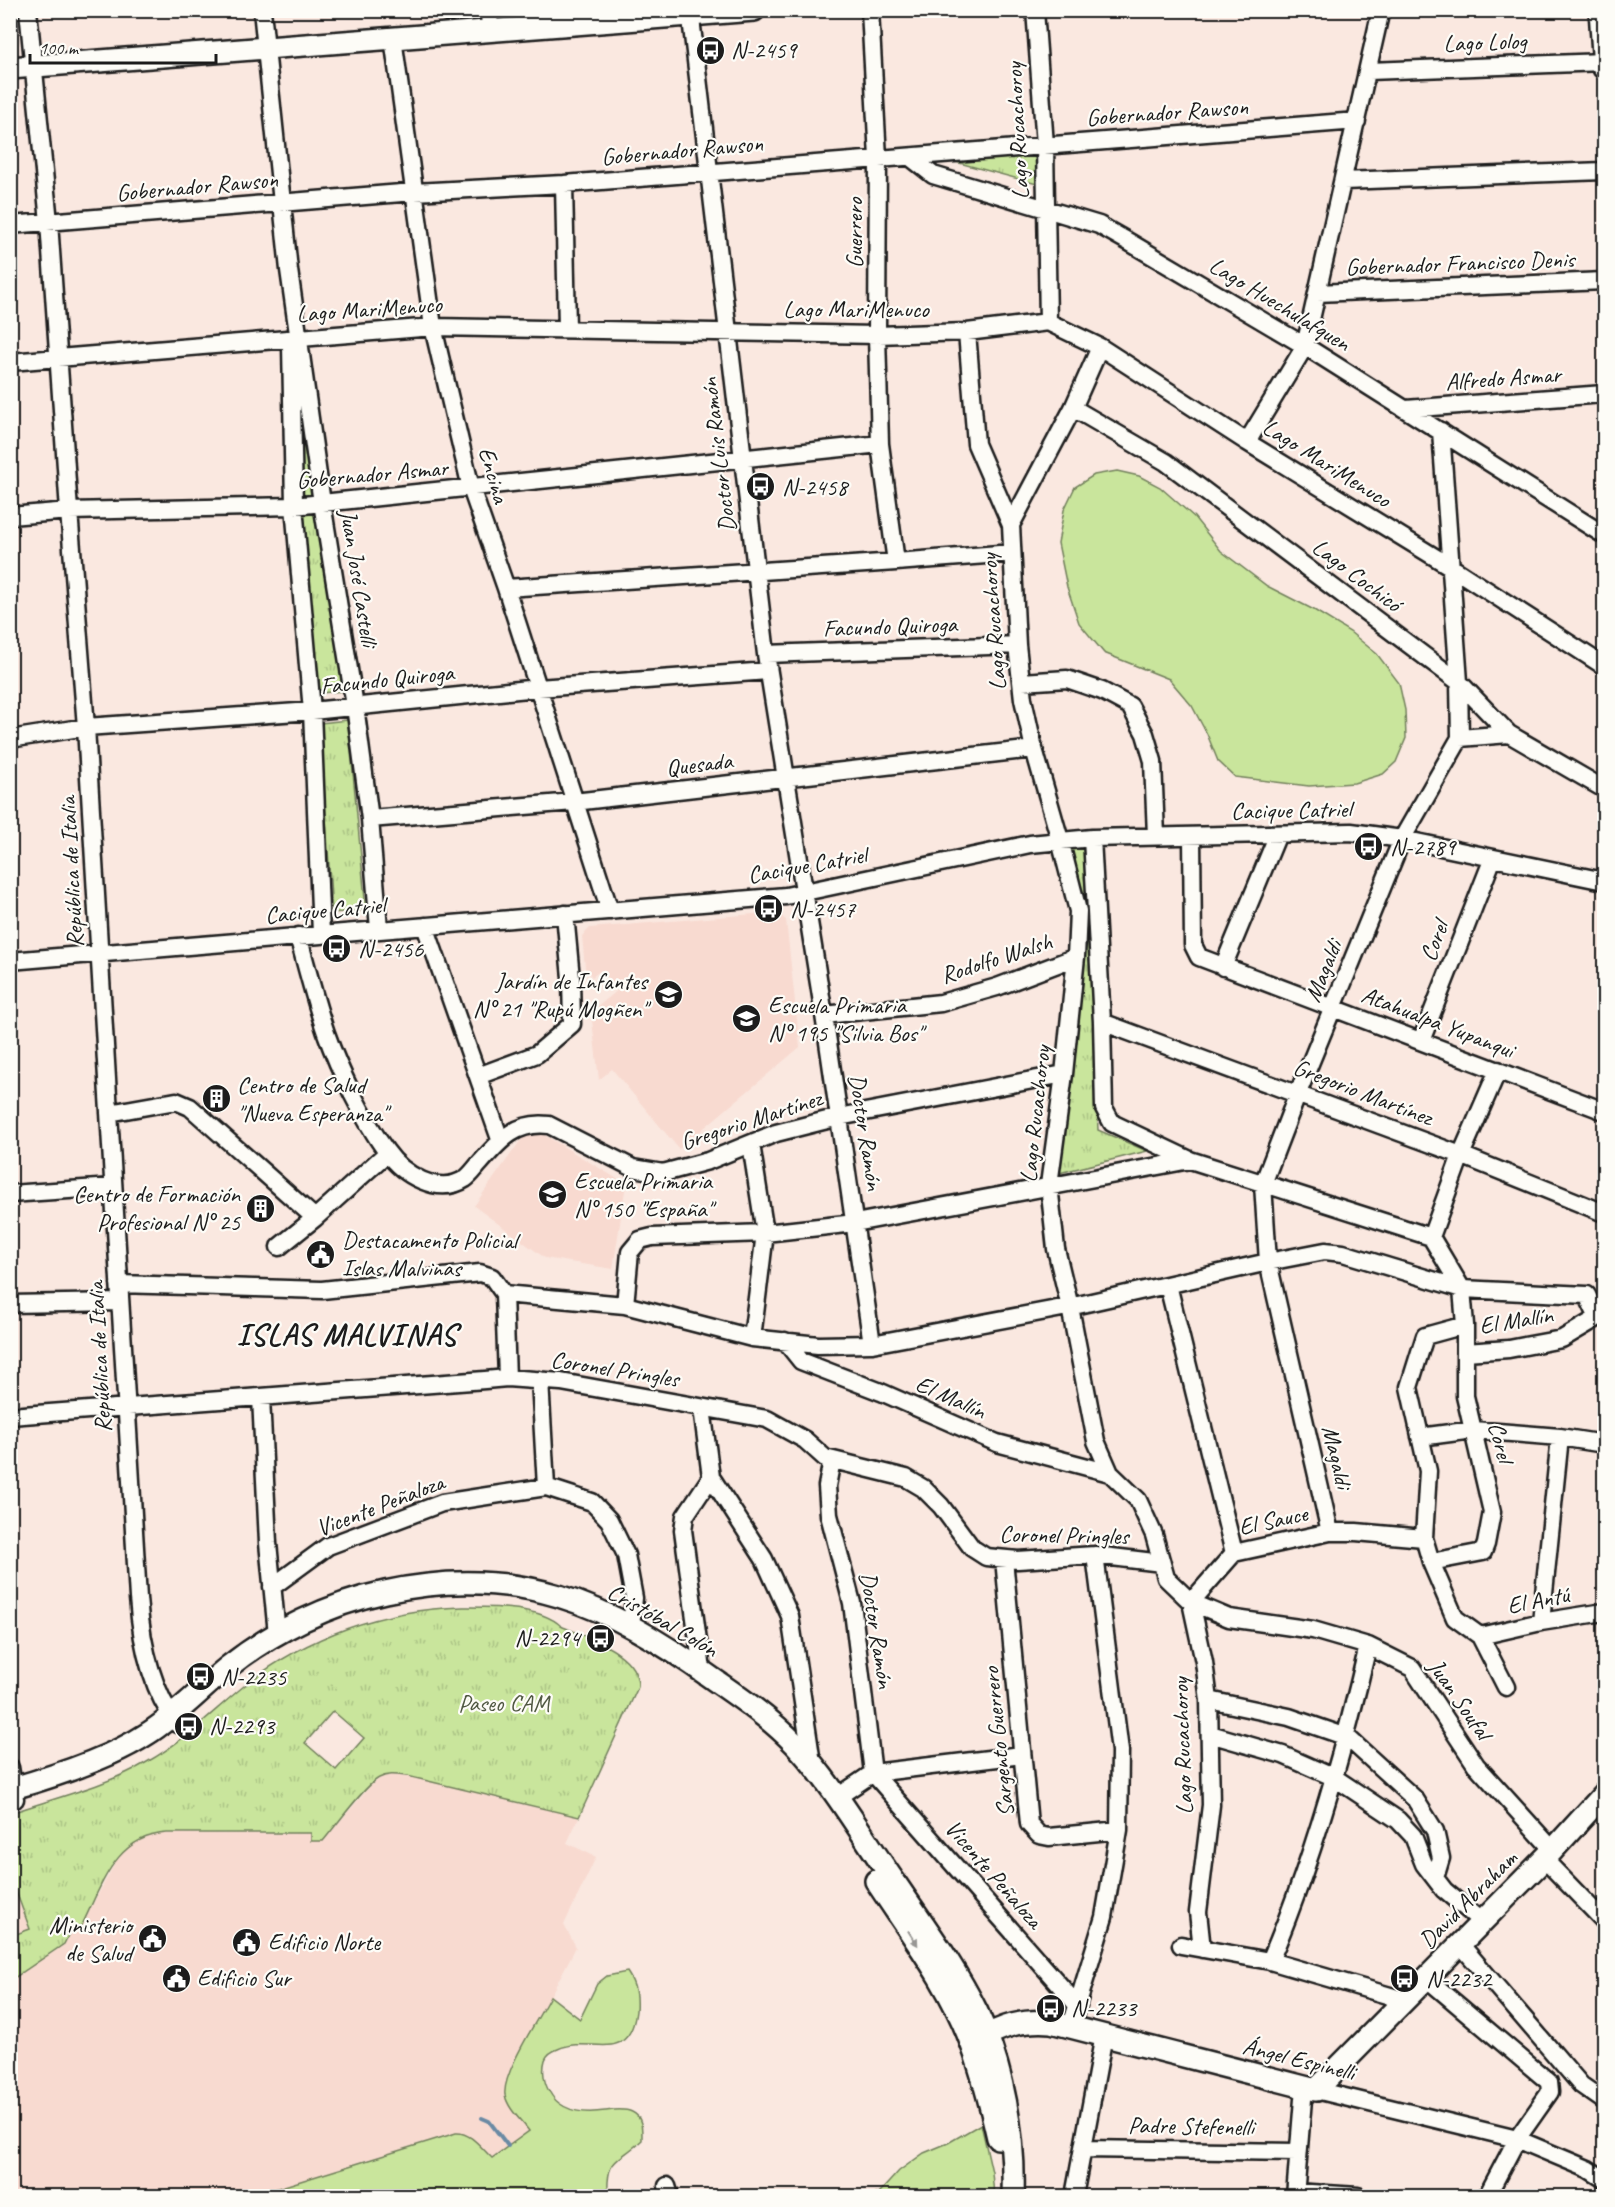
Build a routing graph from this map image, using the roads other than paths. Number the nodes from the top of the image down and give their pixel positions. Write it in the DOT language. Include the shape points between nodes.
graph roads {
  1 [pos="28,10"];
  2 [pos="262,10"];
  3 [pos="754,10"];
  4 [pos="870,10"];
  5 [pos="1035,10"];
  6 [pos="1381,10"];
  7 [pos="1600,10"];
  8 [pos="690,13"];
  9 [pos="595,17"];
  10 [pos="489,21"];
  11 [pos="393,38"];
  12 [pos="266,48"];
  13 [pos="1604,62"];
  14 [pos="34,67"];
  15 [pos="10,68"];
  16 [pos="1605,68"];
  17 [pos="1369,71"];
  18 [pos="1357,121"];
  19 [pos="1045,145"];
  20 [pos="910,157"];
  21 [pos="878,158"];
  22 [pos="1605,171"];
  23 [pos="709,172"];
  24 [pos="1343,181"];
  25 [pos="564,184"];
  26 [pos="414,192"];
  27 [pos="281,203"];
  28 [pos="1045,209"];
  29 [pos="49,222"];
  30 [pos="10,225"];
  31 [pos="1605,281"];
  32 [pos="1317,293"];
  33 [pos="1048,322"];
  34 [pos="433,327"];
  35 [pos="567,328"];
  36 [pos="728,332"];
  37 [pos="967,332"];
  38 [pos="878,335"];
  39 [pos="295,338"];
  40 [pos="1305,346"];
  41 [pos="1100,347"];
  42 [pos="59,359"];
  43 [pos="10,362"];
  44 [pos="1605,394"];
  45 [pos="1073,408"];
  46 [pos="1406,409"];
  47 [pos="1441,431"];
  48 [pos="1247,442"];
  49 [pos="880,444"];
  50 [pos="743,459"];
  51 [pos="471,488"];
  52 [pos="322,503"];
  53 [pos="294,506"];
  54 [pos="69,511"];
  55 [pos="10,516"];
  56 [pos="1011,525"];
  57 [pos="1605,535"];
  58 [pos="1012,552"];
  59 [pos="896,562"];
  60 [pos="1451,567"];
  61 [pos="756,572"];
  62 [pos="506,588"];
  63 [pos="1017,645"];
  64 [pos="767,662"];
  65 [pos="1605,666"];
  66 [pos="1022,682"];
  67 [pos="1459,682"];
  68 [pos="538,688"];
  69 [pos="355,706"];
  70 [pos="312,711"];
  71 [pos="87,727"];
  72 [pos="1509,734"];
  73 [pos="1460,738"];
  74 [pos="10,739"];
  75 [pos="1034,749"];
  76 [pos="786,778"];
  77 [pos="1605,789"];
  78 [pos="574,802"];
  79 [pos="370,819"];
  80 [pos="1278,834"];
  81 [pos="1192,836"];
  82 [pos="1156,837"];
  83 [pos="1092,838"];
  84 [pos="1402,839"];
  85 [pos="1060,840"];
  86 [pos="1493,858"];
  87 [pos="1605,881"];
  88 [pos="805,893"];
  89 [pos="610,911"];
  90 [pos="565,914"];
  91 [pos="425,926"];
  92 [pos="379,930"];
  93 [pos="321,934"];
  94 [pos="298,936"];
  95 [pos="99,954"];
  96 [pos="1076,957"];
  97 [pos="10,961"];
  98 [pos="1223,967"];
  99 [pos="1334,1009"];
  100 [pos="824,1015"];
  101 [pos="1102,1022"];
  102 [pos="1421,1041"];
  103 [pos="1498,1070"];
  104 [pos="1064,1074"];
  105 [pos="478,1076"];
  106 [pos="1298,1093"];
  107 [pos="1605,1111"];
  108 [pos="109,1113"];
  109 [pos="839,1117"];
  110 [pos="500,1139"];
  111 [pos="751,1144"];
  112 [pos="387,1153"];
  113 [pos="1461,1155"];
  114 [pos="1190,1160"];
  115 [pos="1263,1184"];
  116 [pos="1049,1185"];
  117 [pos="113,1187"];
  118 [pos="10,1194"];
  119 [pos="1605,1213"];
  120 [pos="315,1218"];
  121 [pos="855,1223"];
  122 [pos="765,1233"];
  123 [pos="1431,1237"];
  124 [pos="279,1247"];
  125 [pos="1268,1262"];
  126 [pos="119,1284"];
  127 [pos="1168,1285"];
  128 [pos="1462,1289"];
  129 [pos="1605,1293"];
  130 [pos="504,1294"];
  131 [pos="1587,1295"];
  132 [pos="120,1302"];
  133 [pos="10,1304"];
  134 [pos="625,1305"];
  135 [pos="1070,1307"];
  136 [pos="1601,1316"];
  137 [pos="1465,1325"];
  138 [pos="752,1338"];
  139 [pos="785,1341"];
  140 [pos="872,1344"];
  141 [pos="1465,1352"];
  142 [pos="507,1378"];
  143 [pos="540,1380"];
  144 [pos="261,1397"];
  145 [pos="126,1408"];
  146 [pos="702,1408"];
  147 [pos="10,1416"];
  148 [pos="1473,1430"];
  149 [pos="1420,1437"];
  150 [pos="1560,1437"];
  151 [pos="1605,1444"];
  152 [pos="832,1460"];
  153 [pos="1110,1473"];
  154 [pos="711,1477"];
  155 [pos="546,1487"];
  156 [pos="1330,1532"];
  157 [pos="1424,1538"];
  158 [pos="1234,1553"];
  159 [pos="1095,1554"];
  160 [pos="1004,1559"];
  161 [pos="1431,1562"];
  162 [pos="1162,1563"];
  163 [pos="272,1587"];
  164 [pos="1191,1602"];
  165 [pos="1605,1612"];
  166 [pos="1541,1622"];
  167 [pos="631,1625"];
  168 [pos="277,1634"];
  169 [pos="1480,1636"];
  170 [pos="1368,1646"];
  171 [pos="702,1670"];
  172 [pos="1506,1687"];
  173 [pos="1209,1700"];
  174 [pos="174,1720"];
  175 [pos="1210,1734"];
  176 [pos="1347,1737"];
  177 [pos="1023,1755"];
  178 [pos="812,1763"];
  179 [pos="10,1767"];
  180 [pos="873,1773"];
  181 [pos="1335,1778"];
  182 [pos="13,1794"];
  183 [pos="1605,1794"];
  184 [pos="836,1798"];
  185 [pos="1119,1830"];
  186 [pos="1549,1855"];
  187 [pos="1435,1878"];
  188 [pos="1605,1921"];
  189 [pos="1482,1922"];
  190 [pos="1460,1944"];
  191 [pos="1181,1945"];
  192 [pos="1202,1949"];
  193 [pos="1270,1961"];
  194 [pos="1426,1978"];
  195 [pos="1404,2000"];
  196 [pos="1078,2006"];
  197 [pos="1071,2026"];
  198 [pos="1104,2035"];
  199 [pos="979,2040"];
  200 [pos="1310,2088"];
  201 [pos="1605,2101"];
  202 [pos="1517,2139"];
  203 [pos="1083,2149"];
  204 [pos="1297,2152"];
  205 [pos="1605,2179"];
  206 [pos="1295,2194"];
  207 [pos="1002,2196"];
  208 [pos="1013,2196"];
  209 [pos="1074,2196"];
  210 [pos="1358,2196"];
  211 [pos="1486,2196"];
  1 -- 14 [label="street, República de Italia"];
  2 -- 12 [label="street, Juan José Castelli"];
  3 -- 8 [label="main road"];
  4 -- 21 [label="street, Guerrero"];
  5 -- 19 [label="street, Lago Rucachoroy"];
  6 -- 17 [label="street"];
  7 -- 13 [label="main road"];
  8 -- 9 [label="main road"];
  8 -- 23 [label="street, Doctor Luis Ramón"];
  9 -- 10 [label="main road"];
  10 -- 11 [label="main road"];
  11 -- 12 [label="main road"];
  11 -- 26 [label="street, Encina"];
  12 -- 14 [label="main road"];
  12 -- 27 [label="street, Juan José Castelli"];
  13 -- 16 [label="main road"];
  13 -- 17 [label="street, Lago Lolog"];
  14 -- 15 [label="main road"];
  14 -- 29 [label="street, República de Italia"];
  17 -- 18 [label="street"];
  18 -- 19 [label="street, Gobernador Rawson"];
  18 -- 24 [label="street"];
  19 -- 20 [label="street, Gobernador Rawson"];
  19 -- 28 [label="street, Lago Rucachoroy"];
  20 -- 21 [label="street, Gobernador Rawson"];
  20 -- 28 [label="street, Lago Huechulafquen" via="933,175"];
  21 -- 23 [label="street, Gobernador Rawson"];
  21 -- 38 [label="street, Guerrero"];
  22 -- 24 [label="street"];
  23 -- 25 [label="street, Gobernador Rawson"];
  23 -- 36 [label="street, Doctor Luis Ramón"];
  24 -- 32 [label="street"];
  25 -- 26 [label="street, Gobernador Rawson"];
  25 -- 35 [label="street"];
  26 -- 27 [label="street, Gobernador Rawson"];
  26 -- 34 [label="street, Encina"];
  27 -- 29 [label="street, Gobernador Rawson"];
  27 -- 39 [label="street, Juan José Castelli"];
  28 -- 33 [label="street, Lago Rucachoroy"];
  28 -- 40 [label="street, Lago Huechulafquen" via="1099,225"];
  29 -- 30 [label="street, Gobernador Rawson"];
  29 -- 42 [label="street, República de Italia"];
  31 -- 32 [label="street, Gobernador Francisco Denis"];
  32 -- 40 [label="street"];
  33 -- 37 [label="street, Lago MariMenuco"];
  33 -- 41 [label="street, Lago MariMenuco"];
  34 -- 35 [label="street, Lago MariMenuco"];
  34 -- 39 [label="street, Lago MariMenuco"];
  34 -- 51 [label="street, Encina"];
  35 -- 36 [label="street, Lago MariMenuco"];
  36 -- 38 [label="street, Lago MariMenuco"];
  36 -- 50 [label="street, Doctor Luis Ramón"];
  37 -- 38 [label="street, Lago MariMenuco"];
  37 -- 56 [label="street" via="976,444"];
  38 -- 49 [label="street, Guerrero"];
  39 -- 42 [label="street, Lago MariMenuco"];
  39 -- 52 [label="street, Juan José Castelli"];
  39 -- 53 [label="street, Juan José Castelli"];
  40 -- 46 [label="street, Lago Huechulafquen"];
  40 -- 48 [label="street"];
  41 -- 45 [label="street, Lago Rucachoroy"];
  41 -- 48 [label="street, Lago MariMenuco"];
  42 -- 43 [label="street, Lago MariMenuco"];
  42 -- 54 [label="street, República de Italia"];
  44 -- 46 [label="street, Alfredo Asmar"];
  45 -- 56 [label="street, Lago Rucachoroy"];
  45 -- 67 [label="street, Lago Cochicó" via="1166,462"];
  46 -- 47 [label="street, Lago Huechulafquen"];
  47 -- 57 [label="street, Lago Huechulafquen"];
  47 -- 60 [label="street"];
  48 -- 60 [label="street, Lago MariMenuco"];
  49 -- 50 [label="street, Gobernador Asmar"];
  49 -- 59 [label="street, Guerrero"];
  50 -- 51 [label="street, Gobernador Asmar"];
  50 -- 61 [label="street, Doctor Luis Ramón"];
  51 -- 52 [label="street, Gobernador Asmar"];
  51 -- 62 [label="street, Encina"];
  52 -- 53 [label="street, Gobernador Asmar"];
  52 -- 69 [label="street, Juan José Castelli"];
  53 -- 54 [label="street, Gobernador Asmar"];
  53 -- 70 [label="street, Juan José Castelli"];
  54 -- 55 [label="street, Gobernador Asmar"];
  54 -- 71 [label="street, República de Italia"];
  56 -- 58 [label="street, Lago Rucachoroy"];
  58 -- 59 [label="street"];
  58 -- 63 [label="street, Lago Rucachoroy"];
  59 -- 61 [label="street"];
  60 -- 65 [label="street, Lago MariMenuco"];
  60 -- 67 [label="street"];
  61 -- 62 [label="street"];
  61 -- 64 [label="street, Doctor Luis Ramón"];
  62 -- 68 [label="street, Encina"];
  63 -- 64 [label="street, Facundo Quiroga"];
  63 -- 66 [label="street, Lago Rucachoroy"];
  64 -- 68 [label="street, Facundo Quiroga"];
  64 -- 76 [label="street, Doctor Luis Ramón"];
  66 -- 75 [label="street, Lago Rucachoroy"];
  66 -- 82 [label="street" via="1067,679 1130,706 1145,734 1153,761"];
  67 -- 72 [label="street, Lago Cochicó"];
  67 -- 73 [label="street"];
  68 -- 69 [label="street, Facundo Quiroga"];
  68 -- 78 [label="street, Encina"];
  69 -- 70 [label="street, Facundo Quiroga"];
  69 -- 79 [label="street, Juan José Castelli"];
  70 -- 71 [label="street, Facundo Quiroga"];
  70 -- 93 [label="street, Juan José Castelli"];
  71 -- 74 [label="street, Facundo Quiroga"];
  71 -- 95 [label="street, República de Italia"];
  72 -- 73 [label="street"];
  72 -- 77 [label="street, Lago Cochicó"];
  73 -- 84 [label="street, Magaldi"];
  75 -- 76 [label="street, Quesada"];
  75 -- 85 [label="street, Lago Rucachoroy"];
  76 -- 78 [label="street, Quesada"];
  76 -- 88 [label="street, Doctor Luis Ramón"];
  78 -- 79 [label="street, Quesada"];
  78 -- 89 [label="street, Encina"];
  79 -- 92 [label="street, Juan José Castelli"];
  80 -- 81 [label="street, Cacique Catriel"];
  80 -- 84 [label="street, Cacique Catriel" via="1351,832"];
  80 -- 98 [label="street"];
  81 -- 82 [label="street, Cacique Catriel"];
  81 -- 98 [label="street, Atahualpa Yupanqui" via="1193,945 1199,957"];
  82 -- 83 [label="street, Cacique Catriel"];
  83 -- 85 [label="street, Cacique Catriel"];
  83 -- 101 [label="street"];
  84 -- 86 [label="street, Cacique Catriel"];
  84 -- 99 [label="street, Magaldi"];
  85 -- 88 [label="street, Cacique Catriel"];
  85 -- 96 [label="street, Lago Rucachoroy" via="1078,911"];
  86 -- 87 [label="street, Cacique Catriel"];
  86 -- 102 [label="street, Corel"];
  88 -- 89 [label="street, Cacique Catriel"];
  88 -- 100 [label="street, Doctor Ramón"];
  89 -- 90 [label="street, Cacique Catriel"];
  90 -- 91 [label="street, Cacique Catriel"];
  90 -- 105 [label="street" via="572,1024 537,1054"];
  91 -- 92 [label="street, Cacique Catriel"];
  91 -- 105 [label="street"];
  92 -- 93 [label="street, Cacique Catriel"];
  93 -- 94 [label="street, Cacique Catriel"];
  94 -- 95 [label="street, Cacique Catriel"];
  94 -- 112 [label="street" via="326,1034 357,1102"];
  95 -- 97 [label="street, Cacique Catriel"];
  95 -- 108 [label="street, República de Italia"];
  96 -- 100 [label="street, Rodolfo Walsh" via="941,1003"];
  96 -- 104 [label="street, Lago Rucachoroy"];
  98 -- 99 [label="street, Atahualpa Yupanqui"];
  99 -- 102 [label="street, Atahualpa Yupanqui"];
  99 -- 106 [label="street, Magaldi"];
  100 -- 109 [label="street, Doctor Ramón"];
  101 -- 106 [label="street, Gregorio Martínez"];
  101 -- 114 [label="street" via="1104,1108 1112,1123"];
  102 -- 103 [label="street, Atahualpa Yupanqui"];
  103 -- 107 [label="street, Atahualpa Yupanqui"];
  103 -- 113 [label="street"];
  104 -- 109 [label="street, Gregorio Martínez"];
  104 -- 116 [label="street, Lago Rucachoroy"];
  105 -- 110 [label="street"];
  106 -- 113 [label="street, Gregorio Martínez"];
  106 -- 115 [label="street, Magaldi"];
  108 -- 117 [label="street, República de Italia"];
  108 -- 120 [label="street" via="177,1101 190,1107"];
  109 -- 111 [label="street, Gregorio Martínez" via="776,1133"];
  109 -- 121 [label="street, Doctor Ramón"];
  110 -- 111 [label="street, Gregorio Martínez" via="521,1127 549,1125 633,1168 663,1173"];
  110 -- 112 [label="street" via="466,1178 450,1185 434,1185 410,1174"];
  111 -- 122 [label="street"];
  112 -- 120 [label="street"];
  113 -- 119 [label="street, Gregorio Martínez"];
  113 -- 123 [label="street"];
  114 -- 115 [label="street"];
  114 -- 116 [label="street"];
  115 -- 123 [label="street"];
  115 -- 125 [label="street, Magaldi"];
  116 -- 121 [label="street"];
  116 -- 135 [label="street, Lago Rucachoroy" via="1056,1249"];
  117 -- 118 [label="street"];
  117 -- 126 [label="street, República de Italia"];
  120 -- 124 [label="street"];
  121 -- 122 [label="street"];
  121 -- 140 [label="street, Doctor Ramón"];
  122 -- 134 [label="street" via="640,1240 630,1252"];
  122 -- 138 [label="street"];
  123 -- 128 [label="street"];
  125 -- 127 [label="street"];
  125 -- 128 [label="street" via="1325,1251 1343,1253"];
  125 -- 156 [label="street, Magaldi"];
  126 -- 130 [label="street" via="322,1290 480,1273 492,1277"];
  126 -- 132 [label="street, República de Italia"];
  127 -- 135 [label="street"];
  127 -- 158 [label="street"];
  128 -- 131 [label="street"];
  128 -- 137 [label="street, Corel"];
  129 -- 131 [label="street"];
  130 -- 134 [label="street"];
  130 -- 142 [label="street"];
  131 -- 136 [label="street"];
  132 -- 133 [label="street"];
  132 -- 145 [label="street, República de Italia"];
  134 -- 138 [label="street"];
  135 -- 140 [label="street"];
  135 -- 153 [label="street, Lago Rucachoroy" via="1096,1441"];
  136 -- 141 [label="street, El Mallín" via="1562,1339"];
  137 -- 141 [label="street, Corel"];
  137 -- 149 [label="street" via="1425,1336 1409,1387"];
  138 -- 139 [label="street"];
  139 -- 140 [label="street"];
  139 -- 153 [label="street, El Mallín" via="801,1360 997,1443"];
  141 -- 148 [label="street, Corel" via="1465,1396"];
  142 -- 143 [label="street, Coronel Pringles"];
  142 -- 144 [label="street, Coronel Pringles"];
  143 -- 146 [label="street, Coronel Pringles"];
  143 -- 155 [label="street"];
  144 -- 145 [label="street, Coronel Pringles"];
  144 -- 163 [label="street"];
  145 -- 147 [label="street, Coronel Pringles"];
  145 -- 174 [label="street, República de Italia" via="141,1629 149,1662"];
  146 -- 152 [label="street, Coronel Pringles" via="767,1419"];
  146 -- 154 [label="street"];
  148 -- 149 [label="street"];
  148 -- 150 [label="street"];
  148 -- 161 [label="street, Corel" via="1492,1512 1486,1544 1483,1552 1477,1554"];
  149 -- 157 [label="street" via="1428,1471"];
  150 -- 151 [label="street"];
  150 -- 166 [label="street"];
  152 -- 160 [label="street, Coronel Pringles" via="906,1478 941,1506 972,1548 986,1557"];
  152 -- 180 [label="street, Doctor Ramón" via="827,1486 829,1515 852,1603"];
  153 -- 162 [label="street, Lago Rucachoroy" via="1138,1500"];
  154 -- 171 [label="street" via="685,1516 683,1530"];
  154 -- 178 [label="street" via="764,1559 790,1616"];
  155 -- 163 [label="street, Vicente Peñaloza" via="442,1503 328,1546"];
  155 -- 167 [label="street, Vicente Peñaloza" via="592,1502 609,1520 626,1555 634,1598"];
  156 -- 157 [label="street, El Sauce"];
  156 -- 158 [label="street, El Sauce"];
  157 -- 161 [label="street"];
  158 -- 164 [label="street, El Sauce"];
  159 -- 160 [label="street, Coronel Pringles"];
  159 -- 162 [label="street, Coronel Pringles"];
  159 -- 185 [label="street" via="1120,1751"];
  160 -- 177 [label="street, Sargento Guerrero"];
  161 -- 169 [label="street" via="1455,1618"];
  162 -- 164 [label="street, Lago Rucachoroy" via="1166,1578"];
  163 -- 168 [label="street"];
  164 -- 170 [label="street, Juan Soufal" via="1229,1618 1314,1630"];
  164 -- 173 [label="street, Lago Rucachoroy"];
  165 -- 166 [label="street, El Antú"];
  166 -- 169 [label="street, El Antú"];
  167 -- 168 [label="main road, Cristóbal Colón" via="592,1606 539,1590 497,1584 453,1584 369,1595"];
  167 -- 171 [label="main road, Cristóbal Colón"];
  168 -- 174 [label="main road, Cristóbal Colón" via="238,1659"];
  169 -- 172 [label="street"];
  170 -- 176 [label="street"];
  170 -- 186 [label="street, Juan Soufal" via="1412,1668 1476,1765"];
  171 -- 178 [label="main road, Cristóbal Colón" via="762,1713"];
  173 -- 175 [label="street, Lago Rucachoroy"];
  173 -- 176 [label="street" via="1289,1717"];
  174 -- 182 [label="main road, Cristóbal Colón" via="121,1748"];
  174 -- 199 [label="main road, Cristóbal Colón, one-way" via="262,1655 322,1625 376,1606 434,1597 477,1596 536,1602 577,1613 630,1638 704,1686 787,1754 825,1802 928,1960 960,2017"];
  175 -- 181 [label="street" via="1283,1755"];
  175 -- 192 [label="street, Lago Rucachoroy" via="1211,1805 1198,1912"];
  176 -- 181 [label="street"];
  176 -- 187 [label="street" via="1415,1799 1435,1831 1441,1858"];
  177 -- 180 [label="street"];
  177 -- 185 [label="street, Sargento Guerrero" via="1029,1824 1039,1835"];
  178 -- 184 [label="main road, Cristóbal Colón"];
  179 -- 182 [label="street"];
  180 -- 184 [label="street"];
  180 -- 196 [label="street, Vicente Peñaloza"];
  181 -- 187 [label="street" via="1398,1820 1413,1836 1424,1864"];
  181 -- 193 [label="street"];
  183 -- 186 [label="main road, David Abraham"];
  184 -- 199 [label="main road, Cristóbal Colón" via="945,1956 965,1990"];
  185 -- 196 [label="street" via="1104,1917"];
  186 -- 188 [label="street, Juan Soufal"];
  186 -- 189 [label="main road, David Abraham"];
  187 -- 189 [label="street"];
  189 -- 190 [label="main road, David Abraham"];
  190 -- 194 [label="main road, David Abraham"];
  190 -- 201 [label="street" via="1581,2085"];
  191 -- 192 [label="street"];
  192 -- 193 [label="street"];
  193 -- 195 [label="street"];
  194 -- 195 [label="main road, David Abraham"];
  194 -- 202 [label="street" via="1549,2082 1550,2092"];
  195 -- 200 [label="main road, David Abraham"];
  196 -- 197 [label="street"];
  197 -- 198 [label="main road, Ángel Espinelli"];
  197 -- 199 [label="main road, Ángel Espinelli" via="1026,2021 1005,2026"];
  198 -- 200 [label="main road, Ángel Espinelli"];
  198 -- 203 [label="street"];
  199 -- 207 [label="main road" via="1002,2163"];
  199 -- 208 [label="main road" via="1005,2104"];
  200 -- 202 [label="street, Ángel Espinelli"];
  200 -- 204 [label="street"];
  202 -- 205 [label="street, Ángel Espinelli"];
  202 -- 211 [label="street"];
  203 -- 204 [label="street, Padre Stefenelli"];
  203 -- 209 [label="street"];
  204 -- 206 [label="street"];
  206 -- 210 [label="street"];
}
